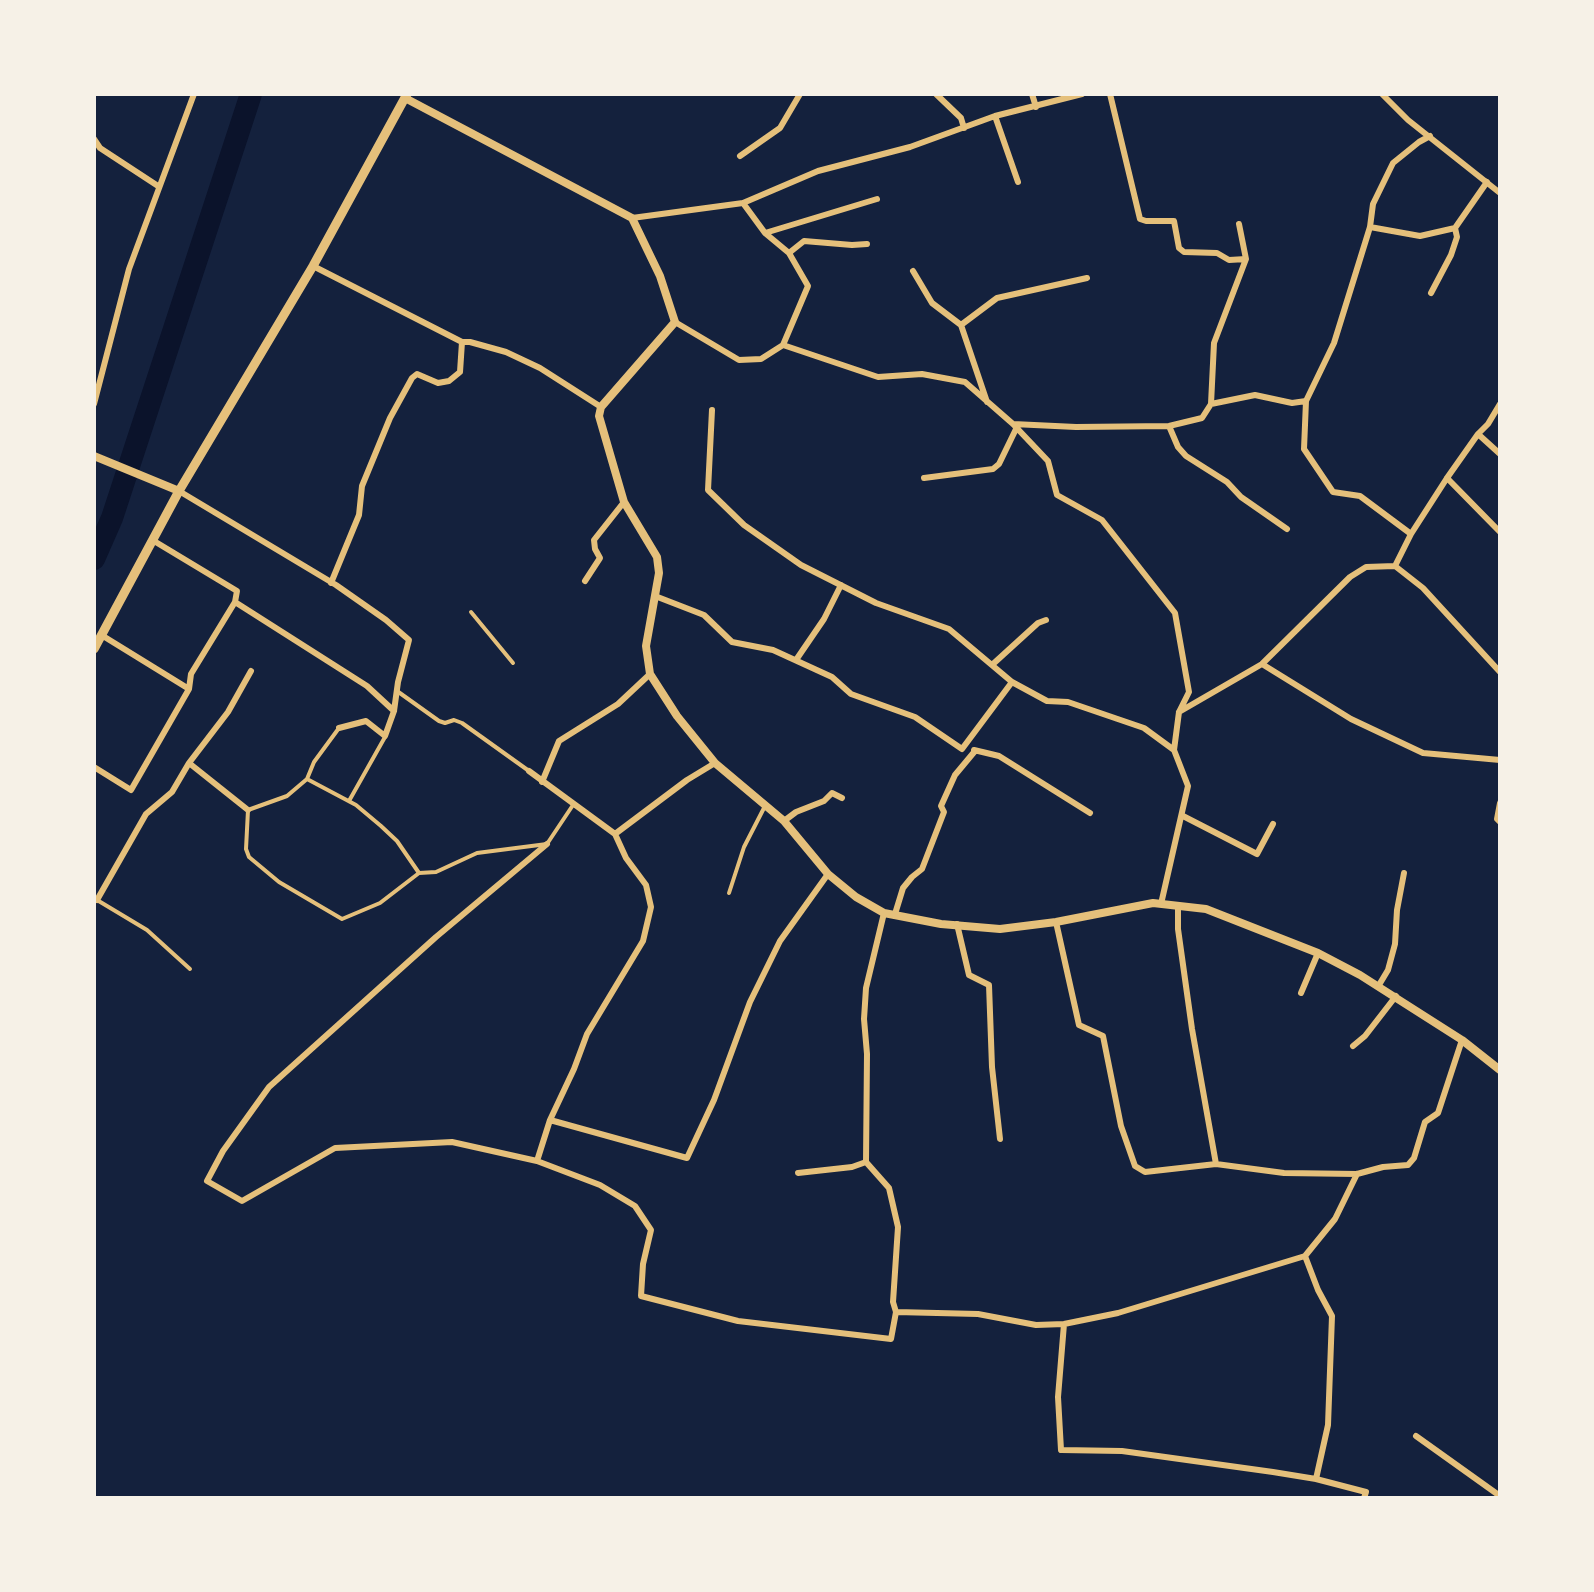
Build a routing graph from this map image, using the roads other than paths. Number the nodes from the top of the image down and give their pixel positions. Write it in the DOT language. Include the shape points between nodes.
graph roads {
  1 [pos="194,94"];
  2 [pos="800,94"];
  3 [pos="936,94"];
  4 [pos="1032,94"];
  5 [pos="1082,94"];
  6 [pos="1110,94"];
  7 [pos="1382,94"];
  8 [pos="406,96"];
  9 [pos="1036,107"];
  10 [pos="995,116"];
  11 [pos="964,128"];
  12 [pos="1430,136"];
  13 [pos="94,139"];
  14 [pos="740,156"];
  15 [pos="1018,182"];
  16 [pos="1487,182"];
  17 [pos="158,186"];
  18 [pos="1500,193"];
  19 [pos="877,199"];
  20 [pos="743,203"];
  21 [pos="632,218"];
  22 [pos="1239,224"];
  23 [pos="1370,227"];
  24 [pos="1455,228"];
  25 [pos="765,233"];
  26 [pos="867,244"];
  27 [pos="789,253"];
  28 [pos="1246,259"];
  29 [pos="313,266"];
  30 [pos="913,271"];
  31 [pos="1087,278"];
  32 [pos="1431,293"];
  33 [pos="675,322"];
  34 [pos="961,325"];
  35 [pos="462,342"];
  36 [pos="783,345"];
  37 [pos="1306,401"];
  38 [pos="94,404"];
  39 [pos="1211,404"];
  40 [pos="1500,404"];
  41 [pos="989,405"];
  42 [pos="601,407"];
  43 [pos="712,410"];
  44 [pos="1015,426"];
  45 [pos="1169,426"];
  46 [pos="1478,434"];
  47 [pos="1500,454"];
  48 [pos="98,458"];
  49 [pos="924,478"];
  50 [pos="1447,478"];
  51 [pos="174,488"];
  52 [pos="624,502"];
  53 [pos="1287,529"];
  54 [pos="1500,532"];
  55 [pos="1411,534"];
  56 [pos="154,541"];
  57 [pos="1395,566"];
  58 [pos="585,581"];
  59 [pos="331,583"];
  60 [pos="841,585"];
  61 [pos="655,596"];
  62 [pos="235,602"];
  63 [pos="471,612"];
  64 [pos="1046,620"];
  65 [pos="103,636"];
  66 [pos="94,649"];
  67 [pos="796,660"];
  68 [pos="513,663"];
  69 [pos="993,664"];
  70 [pos="1262,664"];
  71 [pos="251,671"];
  72 [pos="1500,672"];
  73 [pos="650,674"];
  74 [pos="1012,682"];
  75 [pos="189,689"];
  76 [pos="397,691"];
  77 [pos="394,711"];
  78 [pos="1179,712"];
  79 [pos="339,728"];
  80 [pos="385,736"];
  81 [pos="962,749"];
  82 [pos="1174,750"];
  83 [pos="975,751"];
  84 [pos="1500,760"];
  85 [pos="189,763"];
  86 [pos="715,763"];
  87 [pos="964,764"];
  88 [pos="94,767"];
  89 [pos="529,771"];
  90 [pos="307,779"];
  91 [pos="542,782"];
  92 [pos="842,798"];
  93 [pos="349,801"];
  94 [pos="1500,803"];
  95 [pos="766,804"];
  96 [pos="573,805"];
  97 [pos="248,810"];
  98 [pos="1090,813"];
  99 [pos="1183,816"];
  100 [pos="784,821"];
  101 [pos="1500,822"];
  102 [pos="1273,824"];
  103 [pos="615,834"];
  104 [pos="547,844"];
  105 [pos="419,873"];
  106 [pos="1404,873"];
  107 [pos="828,874"];
  108 [pos="729,893"];
  109 [pos="95,899"];
  110 [pos="1161,904"];
  111 [pos="1178,906"];
  112 [pos="884,913"];
  113 [pos="895,914"];
  114 [pos="1056,922"];
  115 [pos="957,924"];
  116 [pos="1318,953"];
  117 [pos="190,969"];
  118 [pos="1379,985"];
  119 [pos="1301,993"];
  120 [pos="1396,996"];
  121 [pos="1462,1040"];
  122 [pos="1353,1046"];
  123 [pos="1500,1070"];
  124 [pos="550,1120"];
  125 [pos="1000,1139"];
  126 [pos="537,1161"];
  127 [pos="866,1162"];
  128 [pos="1216,1164"];
  129 [pos="798,1173"];
  130 [pos="1357,1174"];
  131 [pos="1305,1256"];
  132 [pos="896,1312"];
  133 [pos="1064,1324"];
  134 [pos="1416,1436"];
  135 [pos="1316,1479"];
  136 [pos="1500,1496"];
  137 [pos="1364,1498"];
  1 -- 17 [label="street"];
  2 -- 14 [label="street" via="780,128"];
  3 -- 11 [label="street" via="961,118"];
  4 -- 9 [label="street"];
  5 -- 9 [label="street"];
  6 -- 28 [label="street" via="1140,219 1174,221 1184,252"];
  7 -- 12 [label="street"];
  8 -- 21 [label="main road"];
  8 -- 29 [label="main road"];
  9 -- 10 [label="street"];
  10 -- 11 [label="street"];
  10 -- 15 [label="street"];
  11 -- 20 [label="street" via="818,171"];
  12 -- 16 [label="street"];
  12 -- 23 [label="street" via="1393,163 1373,204"];
  13 -- 17 [label="street"];
  16 -- 18 [label="street"];
  16 -- 24 [label="street"];
  17 -- 38 [label="street" via="129,269"];
  19 -- 25 [label="street"];
  20 -- 21 [label="street"];
  20 -- 25 [label="street"];
  21 -- 33 [label="main road"];
  22 -- 28 [label="street"];
  23 -- 24 [label="street" via="1420,236"];
  23 -- 37 [label="street" via="1334,343"];
  24 -- 32 [label="street" via="1451,255"];
  25 -- 27 [label="street"];
  26 -- 27 [label="street" via="804,241"];
  27 -- 36 [label="street" via="808,286"];
  28 -- 39 [label="street" via="1214,343"];
  29 -- 35 [label="street"];
  29 -- 51 [label="main road"];
  30 -- 34 [label="street" via="932,303"];
  31 -- 34 [label="street" via="997,298"];
  33 -- 36 [label="street" via="739,360 761,359"];
  33 -- 42 [label="main road"];
  34 -- 41 [label="street"];
  35 -- 42 [label="street" via="506,352"];
  35 -- 59 [label="street" via="460,372 438,383 417,374 390,418"];
  36 -- 41 [label="street" via="878,377 922,374 965,382"];
  37 -- 39 [label="street" via="1255,395"];
  37 -- 55 [label="street" via="1304,449 1333,492 1360,496"];
  39 -- 45 [label="street" via="1202,418"];
  40 -- 46 [label="street"];
  41 -- 44 [label="street"];
  42 -- 52 [label="main road" via="599,416"];
  43 -- 60 [label="street" via="708,490 744,525 801,565"];
  44 -- 45 [label="street"];
  44 -- 49 [label="street" via="993,469"];
  44 -- 78 [label="street" via="1048,461 1057,495 1102,520 1175,613 1189,692"];
  45 -- 53 [label="street" via="1186,456"];
  46 -- 47 [label="street"];
  46 -- 50 [label="street"];
  48 -- 51 [label="main road"];
  50 -- 54 [label="street"];
  50 -- 55 [label="street"];
  51 -- 56 [label="main road"];
  51 -- 59 [label="street"];
  52 -- 58 [label="street" via="594,540 600,558"];
  52 -- 61 [label="main road" via="657,557"];
  55 -- 57 [label="street"];
  56 -- 62 [label="street" via="237,591"];
  56 -- 65 [label="main road"];
  57 -- 70 [label="street" via="1366,567 1350,577"];
  57 -- 72 [label="street" via="1423,588"];
  59 -- 76 [label="street" via="409,640"];
  60 -- 67 [label="street"];
  60 -- 69 [label="street" via="949,629"];
  61 -- 67 [label="street" via="704,615 732,642"];
  61 -- 73 [label="main road" via="646,646"];
  62 -- 75 [label="street" via="191,674"];
  62 -- 77 [label="street" via="367,686"];
  63 -- 68 [label="street"];
  64 -- 69 [label="street"];
  65 -- 66 [label="main road"];
  65 -- 75 [label="street"];
  67 -- 81 [label="street" via="832,677 851,694 915,717"];
  69 -- 74 [label="street"];
  70 -- 78 [label="street"];
  70 -- 84 [label="street" via="1351,719 1423,753"];
  71 -- 85 [label="street"];
  73 -- 86 [label="main road"];
  73 -- 91 [label="street" via="618,704 559,741"];
  74 -- 81 [label="street"];
  74 -- 82 [label="street" via="1047,701 1068,702 1144,728"];
  75 -- 88 [label="street" via="131,790"];
  76 -- 77 [label="street"];
  76 -- 89 [label="street" via="439,721 462,723"];
  77 -- 80 [label="street"];
  78 -- 82 [label="street"];
  79 -- 80 [label="street" via="366,721"];
  79 -- 90 [label="street"];
  80 -- 93 [label="street"];
  81 -- 83 [label="street"];
  81 -- 87 [label="street"];
  82 -- 99 [label="street" via="1188,786"];
  83 -- 87 [label="street"];
  83 -- 98 [label="street" via="999,756"];
  85 -- 97 [label="street"];
  85 -- 109 [label="street" via="172,792 146,814"];
  86 -- 95 [label="main road"];
  86 -- 103 [label="street"];
  87 -- 113 [label="street" via="941,806 944,812 922,869 903,888"];
  89 -- 91 [label="street"];
  90 -- 93 [label="street"];
  90 -- 97 [label="street" via="287,796"];
  91 -- 96 [label="street"];
  92 -- 100 [label="street" via="832,793"];
  93 -- 105 [label="street" via="397,841"];
  94 -- 101 [label="street"];
  95 -- 100 [label="main road"];
  95 -- 108 [label="street"];
  96 -- 103 [label="street"];
  96 -- 104 [label="street"];
  97 -- 105 [label="street" via="249,857 279,882 342,919 380,903"];
  99 -- 102 [label="street" via="1257,854"];
  99 -- 110 [label="street"];
  100 -- 107 [label="main road"];
  103 -- 124 [label="street" via="646,885 651,907 643,941 587,1034"];
  104 -- 105 [label="street" via="477,853 436,872"];
  104 -- 126 [label="street" via="269,1087 207,1181 242,1201 335,1148 452,1142"];
  106 -- 118 [label="street" via="1395,944"];
  107 -- 112 [label="main road"];
  107 -- 124 [label="street" via="780,941 687,1158"];
  109 -- 117 [label="street" via="147,930"];
  110 -- 111 [label="main road"];
  110 -- 114 [label="main road"];
  111 -- 116 [label="main road" via="1221,915"];
  111 -- 128 [label="street" via="1192,1029"];
  112 -- 113 [label="main road"];
  112 -- 127 [label="street" via="866,988"];
  113 -- 115 [label="main road"];
  114 -- 115 [label="main road" via="1000,929"];
  114 -- 128 [label="street" via="1079,1025 1103,1036 1121,1126 1135,1166 1145,1172"];
  115 -- 125 [label="street" via="969,975 989,985"];
  116 -- 118 [label="main road"];
  116 -- 119 [label="street"];
  118 -- 120 [label="main road"];
  120 -- 121 [label="main road"];
  120 -- 122 [label="street"];
  121 -- 123 [label="main road"];
  121 -- 130 [label="street" via="1438,1113 1425,1122 1414,1158 1408,1165"];
  124 -- 126 [label="street"];
  126 -- 132 [label="street" via="600,1185 635,1206 651,1230 641,1296 738,1321 891,1339"];
  127 -- 129 [label="street"];
  127 -- 132 [label="street" via="889,1188 898,1227"];
  128 -- 130 [label="street" via="1284,1173"];
  130 -- 131 [label="street" via="1335,1219"];
  131 -- 133 [label="street" via="1118,1313"];
  131 -- 135 [label="street" via="1332,1316 1328,1425"];
  132 -- 133 [label="street"];
  133 -- 135 [label="street" via="1058,1397 1061,1450 1122,1451"];
  134 -- 136 [label="street"];
  135 -- 137 [label="street" via="1366,1492"];
}
